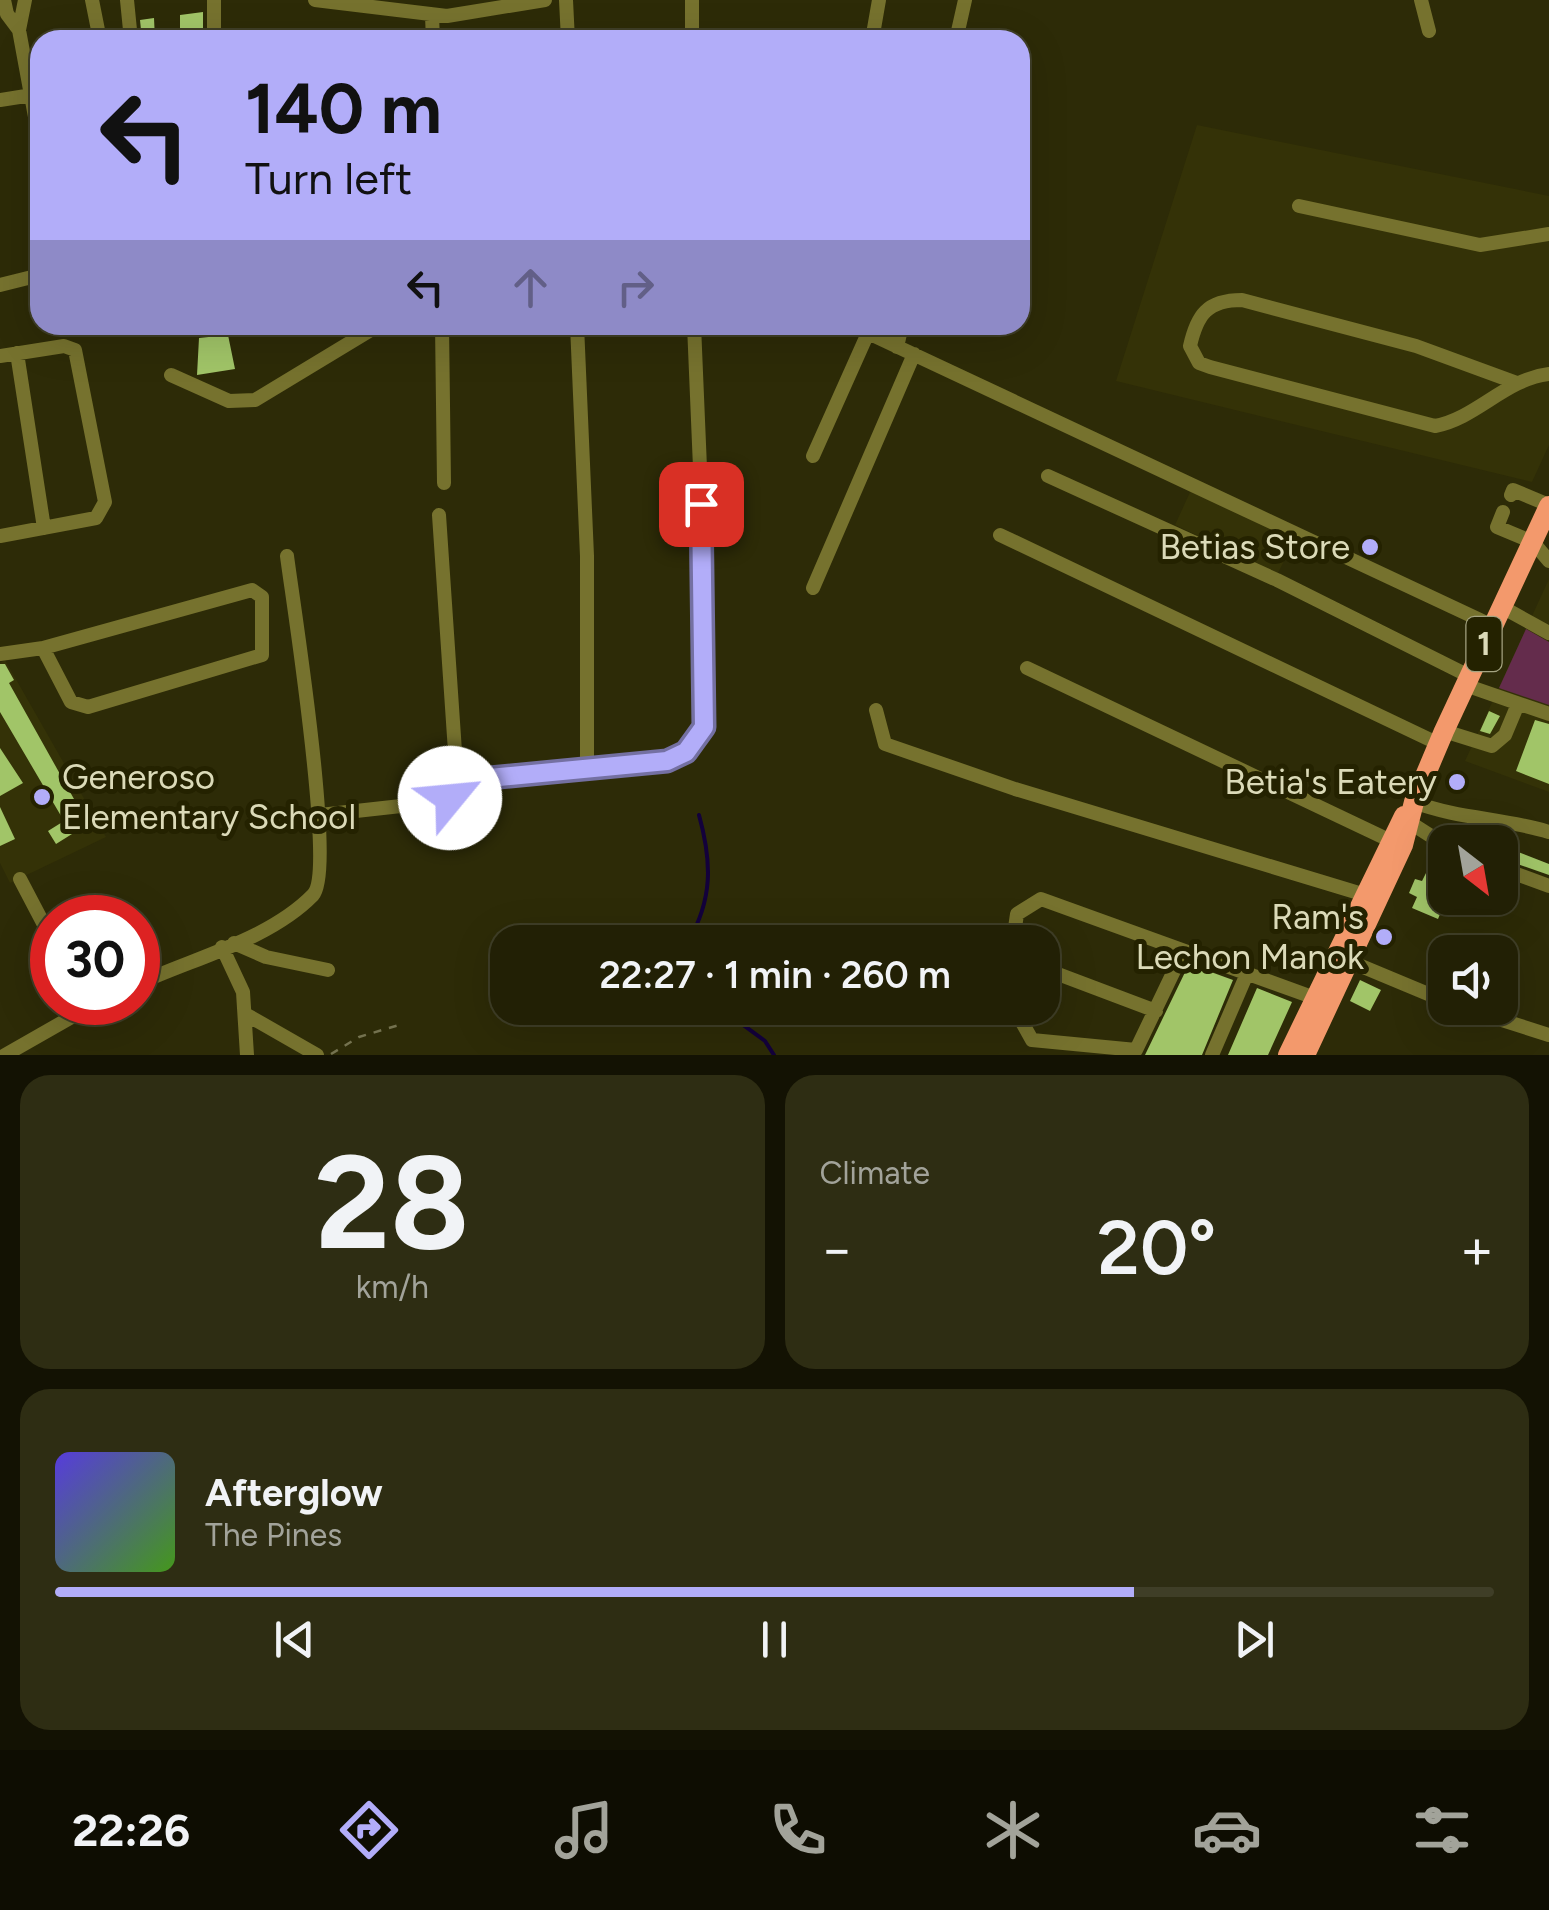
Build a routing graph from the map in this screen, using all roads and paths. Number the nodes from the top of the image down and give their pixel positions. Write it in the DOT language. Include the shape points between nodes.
graph roads {
  1 [pos="4,0"];
  2 [pos="25,0"];
  3 [pos="92,0"];
  4 [pos="126,0"];
  5 [pos="214,0"];
  6 [pos="315,0"];
  7 [pos="545,0"];
  8 [pos="566,0"];
  9 [pos="692,0"];
  10 [pos="879,0"];
  11 [pos="964,0"];
  12 [pos="1421,0"];
  13 [pos="432,16"];
  14 [pos="19,30"];
  15 [pos="98,30"];
  16 [pos="130,30"];
  17 [pos="214,30"];
  18 [pos="433,30"];
  19 [pos="568,30"];
  20 [pos="692,30"];
  21 [pos="874,30"];
  22 [pos="958,30"];
  23 [pos="1428,31"];
  24 [pos="30,85"];
  25 [pos="30,95"];
  26 [pos="0,100"];
  27 [pos="1299,206"];
  28 [pos="1549,234"];
  29 [pos="30,278"];
  30 [pos="0,285"];
  31 [pos="362,335"];
  32 [pos="442,335"];
  33 [pos="577,335"];
  34 [pos="694,335"];
  35 [pos="867,335"];
  36 [pos="872,335"];
  37 [pos="900,335"];
  38 [pos="897,347"];
  39 [pos="18,353"];
  40 [pos="914,354"];
  41 [pos="0,356"];
  42 [pos="1549,374"];
  43 [pos="171,375"];
  44 [pos="1517,383"];
  45 [pos="813,456"];
  46 [pos="1048,476"];
  47 [pos="444,483"];
  48 [pos="1511,495"];
  49 [pos="1549,506"];
  50 [pos="1503,512"];
  51 [pos="439,514"];
  52 [pos="44,528"];
  53 [pos="1000,535"];
  54 [pos="0,536"];
  55 [pos="1533,542"];
  56 [pos="287,556"];
  57 [pos="1549,561"];
  58 [pos="813,588"];
  59 [pos="1498,617"];
  60 [pos="1549,633"];
  61 [pos="43,648"];
  62 [pos="0,654"];
  63 [pos="1027,668"];
  64 [pos="1467,680"];
  65 [pos="1518,704"];
  66 [pos="876,710"];
  67 [pos="1549,714"];
  68 [pos="1442,737"];
  69 [pos="587,766"];
  70 [pos="458,781"];
  71 [pos="1411,812"];
  72 [pos="320,815"];
  73 [pos="1428,829"];
  74 [pos="1549,832"];
  75 [pos="1389,840"];
  76 [pos="1518,875"];
  77 [pos="20,879"];
  78 [pos="1549,886"];
  79 [pos="1371,897"];
  80 [pos="30,898"];
  81 [pos="1015,925"];
  82 [pos="228,944"];
  83 [pos="1183,952"];
  84 [pos="1349,961"];
  85 [pos="328,970"];
  86 [pos="160,974"];
  87 [pos="1060,975"];
  88 [pos="1246,976"];
  89 [pos="1428,995"];
  90 [pos="1315,998"];
  91 [pos="1156,1010"];
  92 [pos="247,1015"];
  93 [pos="55,1025"];
  94 [pos="399,1025"];
  95 [pos="1024,1025"];
  96 [pos="1518,1025"];
  97 [pos="1549,1035"];
  98 [pos="5,1055"];
  99 [pos="247,1055"];
  100 [pos="317,1055"];
  101 [pos="330,1055"];
  102 [pos="1212,1055"];
  103 [pos="1288,1055"];
  104 [pos="1305,1055"];
  1 -- 14 [label="street"];
  2 -- 14 [label="street"];
  3 -- 15 [label="street"];
  4 -- 16 [label="street"];
  5 -- 17 [label="street"];
  6 -- 13 [label="street"];
  7 -- 13 [label="street"];
  8 -- 19 [label="street"];
  9 -- 20 [label="street"];
  10 -- 21 [label="street"];
  11 -- 22 [label="street"];
  12 -- 23 [label="street"];
  13 -- 18 [label="street"];
  14 -- 24 [label="street"];
  25 -- 26 [label="street"];
  27 -- 28 [label="street" via="1480,245"];
  29 -- 30 [label="street"];
  31 -- 43 [label="street" via="255,400 229,401"];
  32 -- 47 [label="street"];
  33 -- 69 [label="street"];
  34 -- 69 [label="street" via="704,727 686,752 667,761"];
  35 -- 45 [label="street"];
  36 -- 38 [label="street"];
  37 -- 38 [label="street"];
  38 -- 40 [label="street"];
  39 -- 41 [label="street"];
  39 -- 52 [label="street"];
  39 -- 52 [label="street" via="75,350 105,502 96,518"];
  40 -- 58 [label="street"];
  40 -- 59 [label="street"];
  42 -- 44 [label="street"];
  44 -- 44 [label="street" via="1435,426 1210,367 1190,346 1202,312 1242,300 1416,346"];
  46 -- 64 [label="street" via="1277,580"];
  48 -- 49 [label="street" via="1513,490"];
  49 -- 55 [label="highway, 1"];
  50 -- 55 [label="street" via="1496,527"];
  51 -- 70 [label="street"];
  52 -- 54 [label="street"];
  53 -- 68 [label="street"];
  55 -- 57 [label="street"];
  55 -- 59 [label="highway, 1"];
  56 -- 72 [label="street"];
  59 -- 60 [label="street"];
  59 -- 64 [label="highway, 1"];
  61 -- 61 [label="street" via="71,702 88,707 262,655 262,597 252,590"];
  61 -- 62 [label="street"];
  63 -- 75 [label="street"];
  64 -- 65 [label="street"];
  64 -- 68 [label="highway, 1"];
  65 -- 67 [label="street"];
  65 -- 68 [label="street" via="1505,736 1492,746"];
  66 -- 79 [label="street" via="885,744"];
  68 -- 71 [label="highway, 1"];
  69 -- 70 [label="street"];
  70 -- 72 [label="street" via="446,801"];
  71 -- 73 [label="street"];
  71 -- 74 [label="street"];
  71 -- 75 [label="highway, 1"];
  71 -- 79 [label="highway, 1"];
  72 -- 82 [label="street" via="316,893"];
  75 -- 79 [label="highway, 1"];
  76 -- 78 [label="street"];
  77 -- 80 [label="street"];
  79 -- 84 [label="highway, 1"];
  79 -- 90 [label="highway, 1"];
  81 -- 83 [label="street" via="1017,914 1042,898"];
  82 -- 85 [label="street"];
  82 -- 86 [label="street"];
  82 -- 92 [label="street"];
  83 -- 88 [label="street"];
  83 -- 91 [label="street"];
  84 -- 89 [label="street"];
  84 -- 104 [label="highway, 1"];
  87 -- 91 [label="street"];
  88 -- 90 [label="street"];
  88 -- 102 [label="street"];
  90 -- 103 [label="highway, 1"];
  91 -- 95 [label="street" via="1136,1050 1032,1040"];
  92 -- 99 [label="street"];
  92 -- 100 [label="street"];
  93 -- 98 [label="street"];
  94 -- 101 [label="path"];
  96 -- 97 [label="street"];
}
